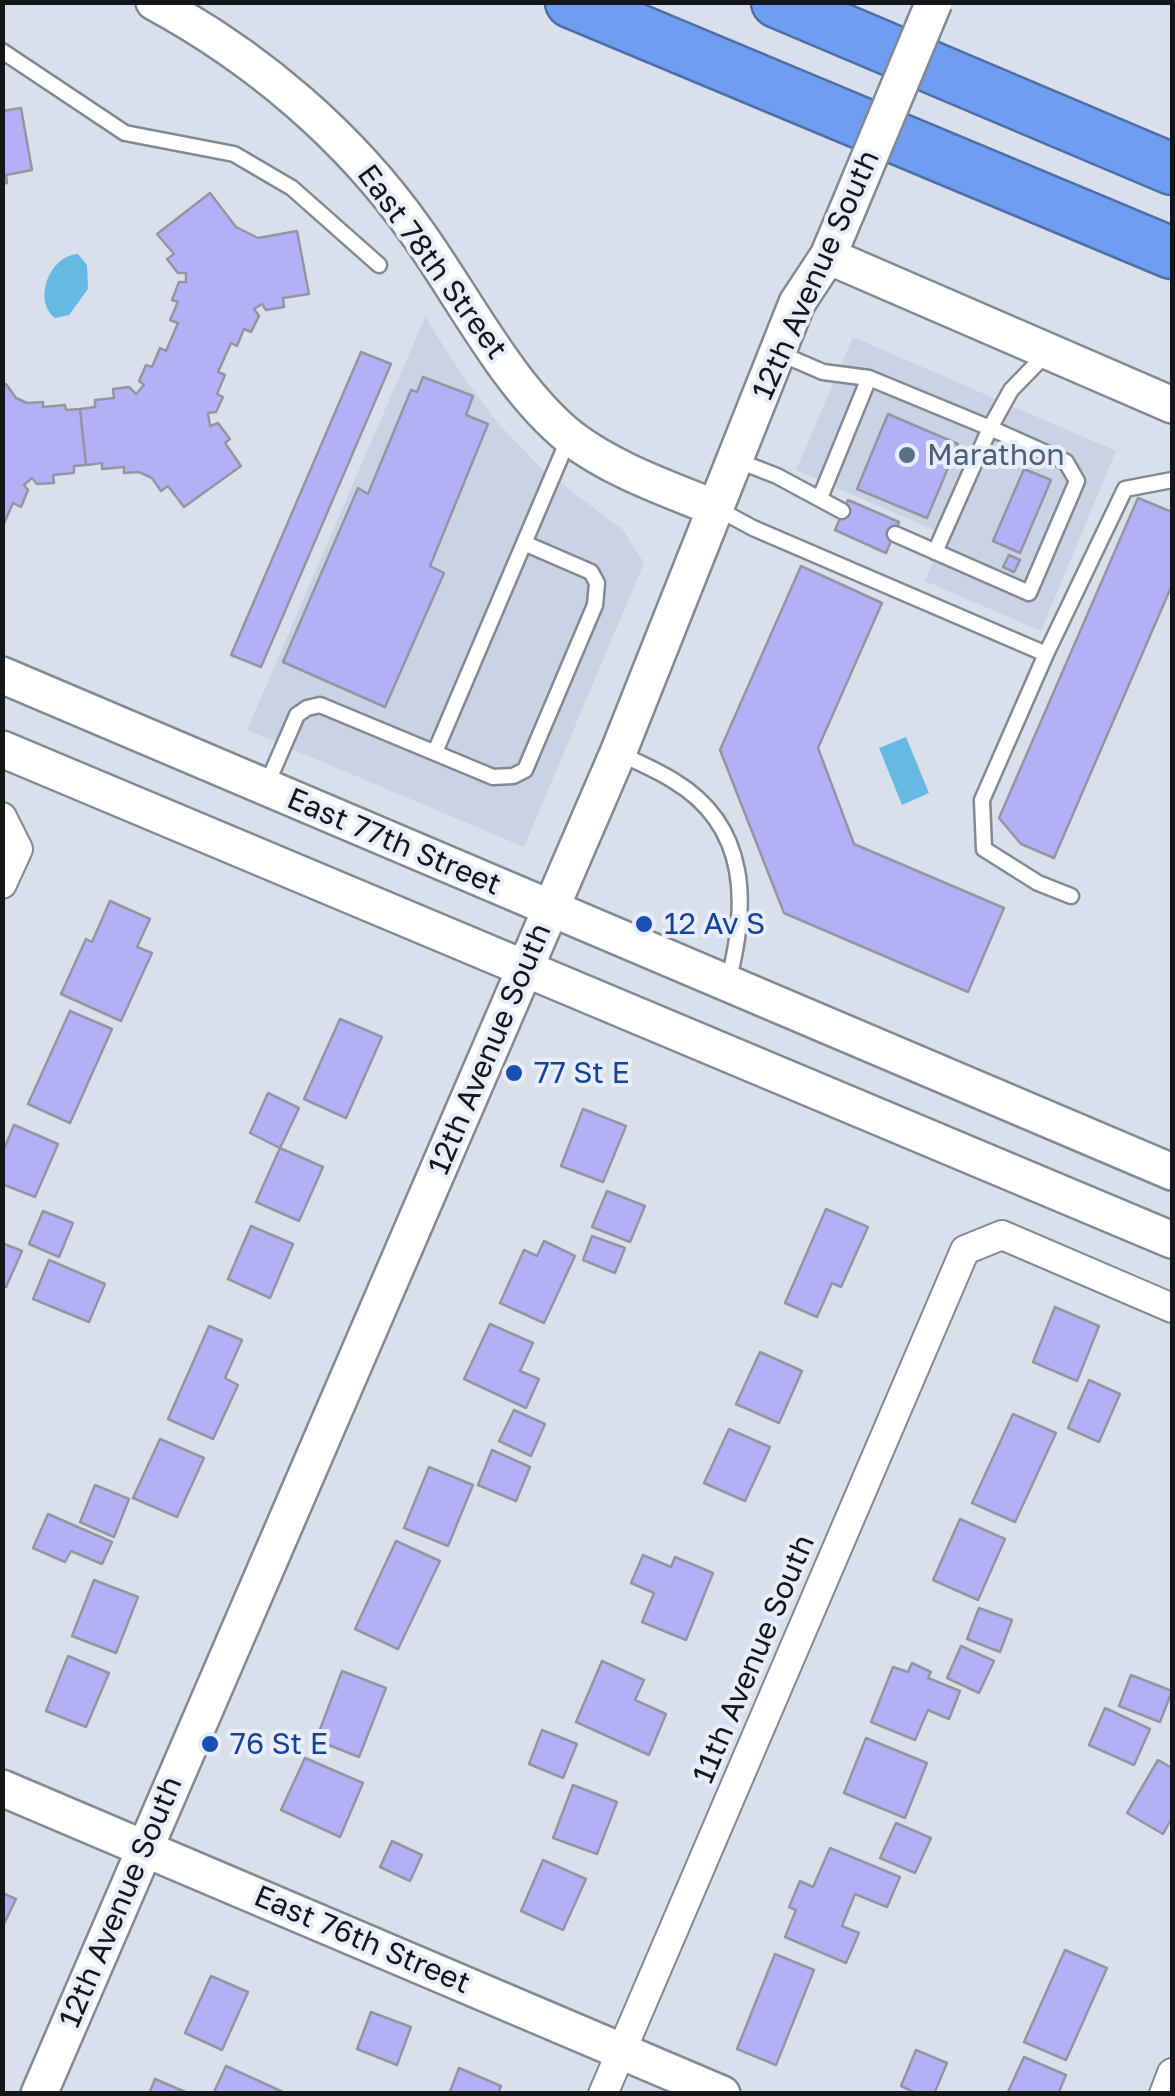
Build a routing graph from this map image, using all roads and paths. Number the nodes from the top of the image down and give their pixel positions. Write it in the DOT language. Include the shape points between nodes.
graph roads {
  1 [pos="154,2"];
  2 [pos="570,2"];
  3 [pos="777,2"];
  4 [pos="934,2"];
  5 [pos="2,51"];
  6 [pos="1172,169"];
  7 [pos="1172,253"];
  8 [pos="828,256"];
  9 [pos="379,265"];
  10 [pos="1048,351"];
  11 [pos="778,353"];
  12 [pos="869,378"];
  13 [pos="1172,404"];
  14 [pos="990,428"];
  15 [pos="570,436"];
  16 [pos="735,460"];
  17 [pos="1172,480"];
  18 [pos="820,498"];
  19 [pos="715,508"];
  20 [pos="842,510"];
  21 [pos="894,534"];
  22 [pos="524,543"];
  23 [pos="935,552"];
  24 [pos="1046,654"];
  25 [pos="2,675"];
  26 [pos="2,749"];
  27 [pos="435,752"];
  28 [pos="618,752"];
  29 [pos="266,787"];
  30 [pos="2,816"];
  31 [pos="2,884"];
  32 [pos="1071,896"];
  33 [pos="551,909"];
  34 [pos="524,970"];
  35 [pos="728,984"];
  36 [pos="1172,1172"];
  37 [pos="1172,1240"];
  38 [pos="1172,1308"];
  39 [pos="2,1788"];
  40 [pos="144,1848"];
  41 [pos="621,2050"];
  42 [pos="1172,2074"];
  43 [pos="39,2094"];
  44 [pos="603,2094"];
  45 [pos="722,2094"];
  46 [pos="1164,2094"];
  1 -- 15 [label="street, East 78th Street" via="270,78 350,151 414,228 518,381"];
  2 -- 7 [label="highway"];
  3 -- 6 [label="highway"];
  4 -- 8 [label="street, 12th Avenue South, bridge"];
  5 -- 9 [label="lane" via="124,133 234,154 292,188"];
  8 -- 10 [label="street"];
  8 -- 11 [label="street, 12th Avenue South" via="796,303"];
  10 -- 13 [label="street"];
  10 -- 14 [label="lane" via="1011,390"];
  11 -- 12 [label="lane" via="823,372"];
  11 -- 16 [label="street, 12th Avenue South"];
  12 -- 14 [label="lane"];
  12 -- 18 [label="lane"];
  14 -- 23 [label="lane"];
  14 -- 23 [label="lane" via="1066,462 1077,481 1029,593"];
  15 -- 19 [label="street, East 78th Street" via="626,470"];
  15 -- 22 [label="lane"];
  16 -- 18 [label="lane"];
  16 -- 19 [label="street, 12th Avenue South"];
  17 -- 24 [label="lane" via="1125,489"];
  18 -- 20 [label="lane"];
  19 -- 24 [label="lane"];
  19 -- 28 [label="street, 12th Avenue South"];
  21 -- 23 [label="lane"];
  22 -- 27 [label="lane"];
  22 -- 27 [label="lane" via="591,572 597,584 595,605 525,770 494,777"];
  24 -- 32 [label="lane" via="982,800 984,849"];
  25 -- 29 [label="street, East 77th Street"];
  26 -- 34 [label="street"];
  27 -- 29 [label="lane" via="320,705 297,715"];
  28 -- 33 [label="street, 12th Avenue South"];
  28 -- 35 [label="lane" via="692,793 725,833 742,888"];
  29 -- 33 [label="street, East 77th Street"];
  30 -- 31 [label="street" via="18,848"];
  33 -- 34 [label="street, 12th Avenue South"];
  33 -- 35 [label="street, East 77th Street"];
  34 -- 37 [label="street"];
  34 -- 40 [label="street, 12th Avenue South"];
  35 -- 36 [label="street, East 77th Street"];
  38 -- 41 [label="street, 11th Avenue South" via="1002,1235 966,1250"];
  39 -- 40 [label="street, East 76th Street"];
  40 -- 41 [label="street, East 76th Street"];
  40 -- 43 [label="street, 12th Avenue South"];
  41 -- 44 [label="street, 11th Avenue South"];
  41 -- 45 [label="street, East 76th Street"];
  42 -- 46 [label="street"];
}
